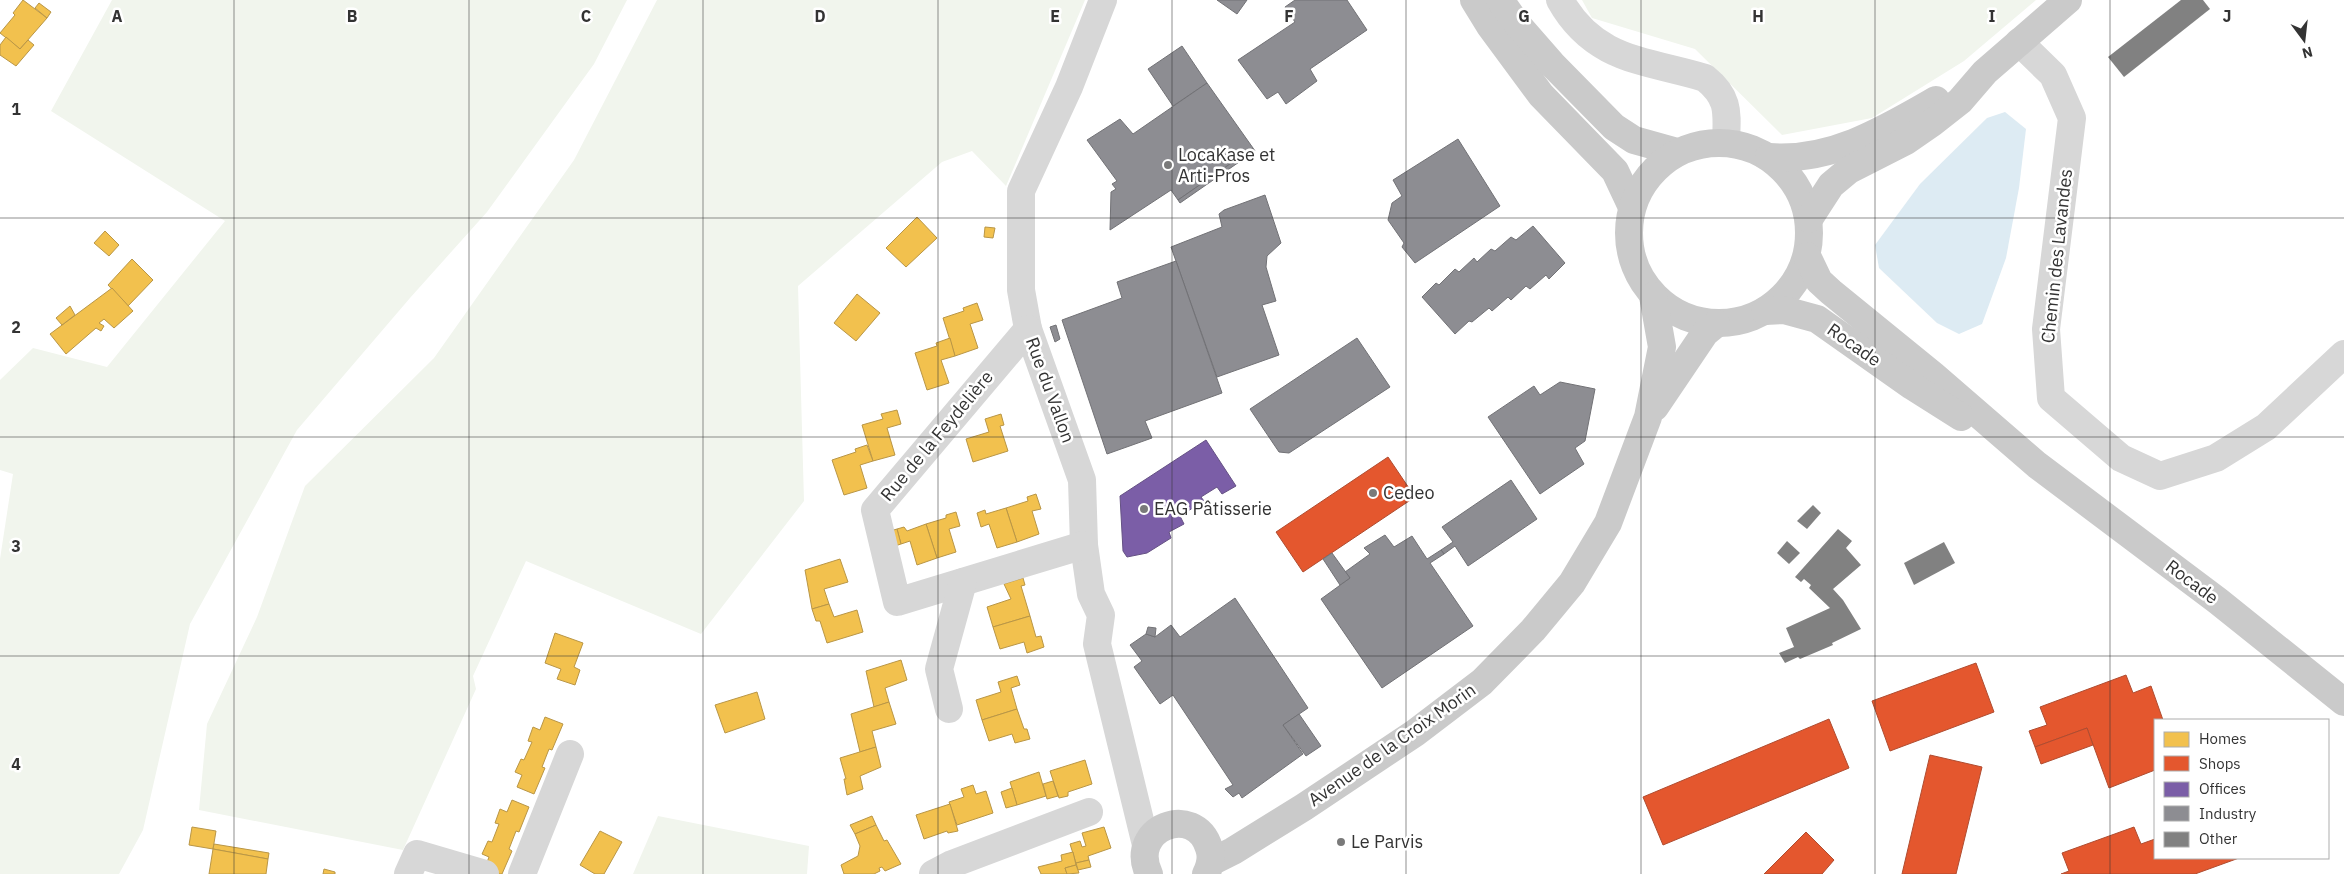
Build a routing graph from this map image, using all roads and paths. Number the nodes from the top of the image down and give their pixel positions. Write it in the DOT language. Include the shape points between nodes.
graph roads {
  1 [pos="1103,0"];
  2 [pos="1474,0"];
  3 [pos="1500,0"];
  4 [pos="1560,0"];
  5 [pos="2068,0"];
  6 [pos="2019,42"];
  7 [pos="1985,72"];
  8 [pos="1726,142"];
  9 [pos="1677,152"];
  10 [pos="1769,157"];
  11 [pos="1632,205"];
  12 [pos="1808,219"];
  13 [pos="1807,256"];
  14 [pos="1653,296"];
  15 [pos="1765,311"];
  16 [pos="1716,324"];
  17 [pos="1028,329"];
  18 [pos="2344,354"];
  19 [pos="1648,417"];
  20 [pos="2037,465"];
  21 [pos="1084,545"];
  22 [pos="963,582"];
  23 [pos="2344,702"];
  24 [pos="949,709"];
  25 [pos="570,754"];
  26 [pos="1134,789"];
  27 [pos="1089,812"];
  28 [pos="1172,824"];
  29 [pos="1200,832"];
  30 [pos="1262,832"];
  31 [pos="1143,862"];
  32 [pos="1208,868"];
  33 [pos="947,871"];
  34 [pos="408,874"];
  35 [pos="485,874"];
  36 [pos="522,874"];
  1 -- 17 [label="street, Rue du Vallon" via="1069,87 1021,191 1020,290"];
  2 -- 11 [label="main road" via="1541,95 1615,171"];
  3 -- 9 [label="main road" via="1552,64 1614,127 1634,140"];
  4 -- 8 [label="street" via="1568,15 1595,42 1615,53 1705,78 1717,87 1725,100"];
  5 -- 6 [label="main road"];
  6 -- 7 [label="main road"];
  6 -- 18 [label="street, Chemin des Lavandes" via="2053,75 2072,118 2046,329 2051,398 2121,458 2160,476 2216,458 2266,427"];
  7 -- 10 [label="main road" via="1894,124 1848,145 1802,158"];
  7 -- 12 [label="main road" via="1960,101 1932,123 1906,141 1849,170 1831,185"];
  8 -- 9 [label="main road" via="1701,144"];
  8 -- 10 [label="main road" via="1748,147"];
  9 -- 11 [label="main road" via="1657,165 1642,184"];
  10 -- 12 [label="main road" via="1788,174 1801,195"];
  11 -- 14 [label="main road" via="1627,238 1634,269"];
  12 -- 13 [label="main road" via="1810,238"];
  13 -- 15 [label="main road" via="1798,278"];
  13 -- 20 [label="main road, Rocade" via="1819,281 1831,292"];
  14 -- 16 [label="main road" via="1682,316"];
  14 -- 19 [label="main road, Avenue de la Croix Morin" via="1662,347"];
  15 -- 16 [label="main road" via="1741,321"];
  15 -- 20 [label="main road, Rocade" via="1784,310 1817,320 1912,386"];
  16 -- 19 [label="main road, Avenue de la Croix Morin" via="1705,333"];
  17 -- 21 [label="street, Rue du Vallon" via="1082,480"];
  17 -- 22 [label="street, Rue de la Feydelière" via="875,510 897,602"];
  19 -- 30 [label="main road, Avenue de la Croix Morin" via="1608,522 1572,583 1532,630 1482,682 1415,733"];
  20 -- 23 [label="main road, Rocade" via="2218,601"];
  21 -- 22 [label="street, Rue de la Feydelière"];
  21 -- 26 [label="street, Rue du Vallon" via="1091,594 1101,615 1097,644 1124,760"];
  22 -- 24 [label="street" via="939,670"];
  25 -- 36 [label="street"];
  26 -- 28 [label="street, Rue du Vallon"];
  26 -- 31 [label="street, Rue du Vallon"];
  27 -- 33 [label="street"];
  28 -- 29 [label="main road, Avenue de la Croix Morin" via="1182,824"];
  28 -- 31 [label="main road" via="1152,835"];
  29 -- 30 [label="main road, Avenue de la Croix Morin"];
  29 -- 32 [label="main road" via="1211,851"];
  30 -- 32 [label="main road, Avenue de la Croix Morin"];
  34 -- 35 [label="street" via="417,854"];
}
